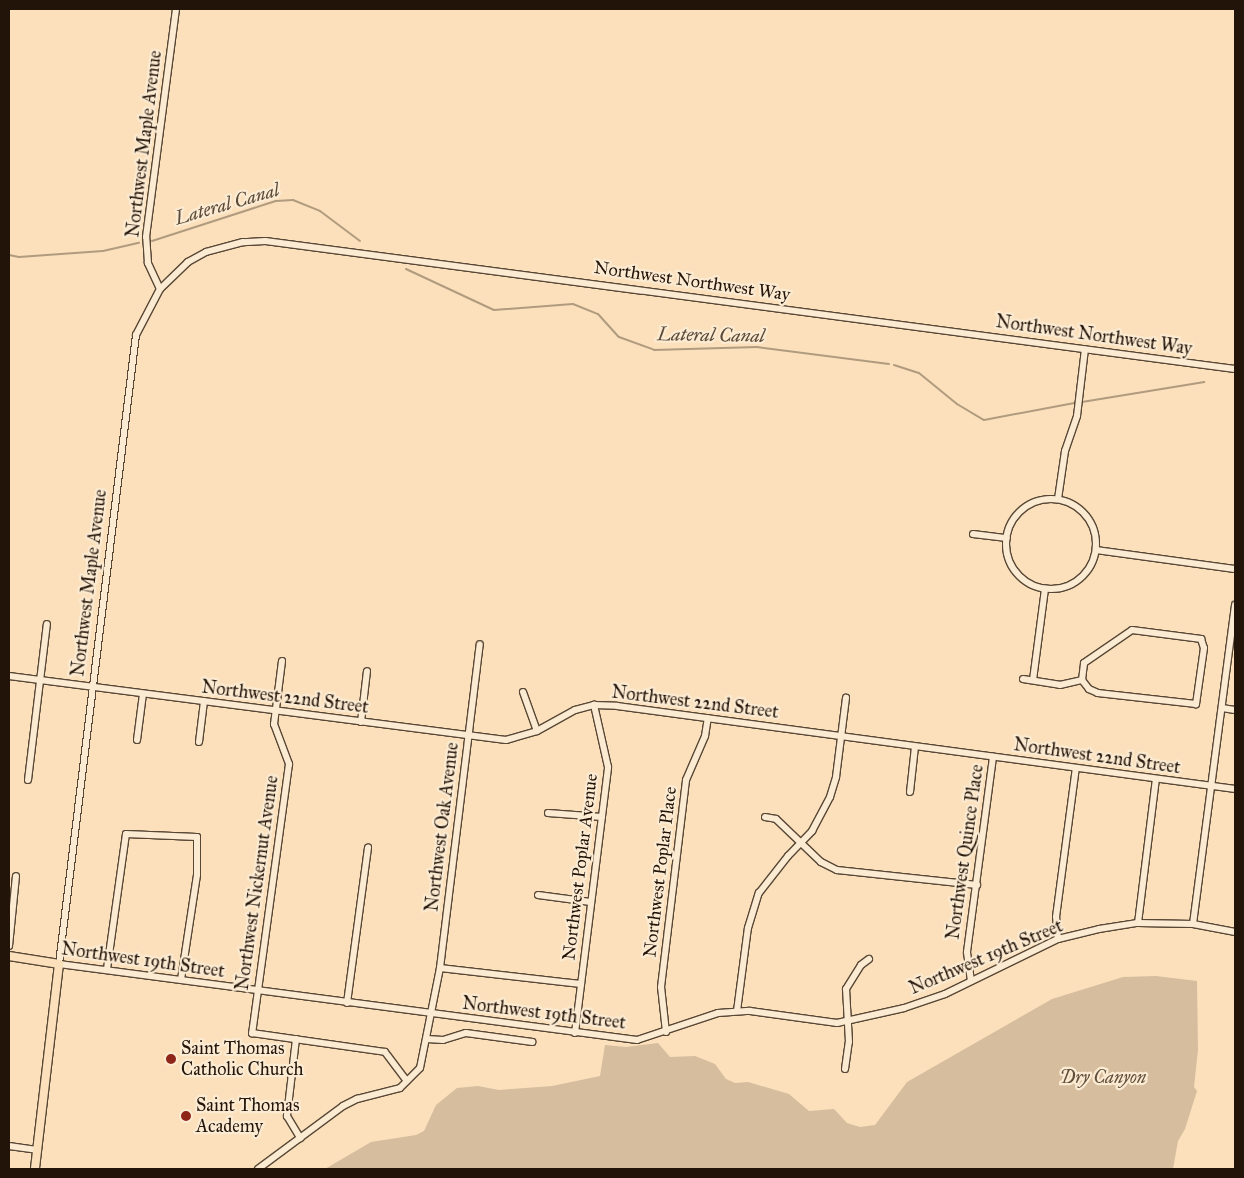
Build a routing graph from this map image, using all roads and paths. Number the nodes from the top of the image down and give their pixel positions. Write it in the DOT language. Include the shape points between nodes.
graph roads {
  1 [pos="176,9"];
  2 [pos="160,289"];
  3 [pos="1085,349"];
  4 [pos="1235,369"];
  5 [pos="1058,499"];
  6 [pos="973,534"];
  7 [pos="1007,538"];
  8 [pos="1096,550"];
  9 [pos="1235,569"];
  10 [pos="1045,589"];
  11 [pos="1235,605"];
  12 [pos="47,624"];
  13 [pos="480,644"];
  14 [pos="282,661"];
  15 [pos="367,671"];
  16 [pos="9,676"];
  17 [pos="1023,679"];
  18 [pos="40,680"];
  19 [pos="1033,680"];
  20 [pos="1082,680"];
  21 [pos="91,687"];
  22 [pos="523,692"];
  23 [pos="143,694"];
  24 [pos="846,698"];
  25 [pos="204,702"];
  26 [pos="594,705"];
  27 [pos="1222,708"];
  28 [pos="276,710"];
  29 [pos="1235,710"];
  30 [pos="708,718"];
  31 [pos="361,722"];
  32 [pos="537,731"];
  33 [pos="468,736"];
  34 [pos="842,736"];
  35 [pos="137,740"];
  36 [pos="199,742"];
  37 [pos="916,747"];
  38 [pos="993,757"];
  39 [pos="1076,768"];
  40 [pos="1156,779"];
  41 [pos="28,780"];
  42 [pos="1211,786"];
  43 [pos="1235,789"];
  44 [pos="910,792"];
  45 [pos="548,813"];
  46 [pos="602,817"];
  47 [pos="765,817"];
  48 [pos="801,844"];
  49 [pos="368,847"];
  50 [pos="16,876"];
  51 [pos="977,885"];
  52 [pos="538,895"];
  53 [pos="591,902"];
  54 [pos="1138,923"];
  55 [pos="1193,924"];
  56 [pos="1235,932"];
  57 [pos="1058,939"];
  58 [pos="9,946"];
  59 [pos="9,956"];
  60 [pos="869,959"];
  61 [pos="59,964"];
  62 [pos="440,968"];
  63 [pos="107,969"];
  64 [pos="181,980"];
  65 [pos="971,981"];
  66 [pos="581,984"];
  67 [pos="257,990"];
  68 [pos="347,1003"];
  69 [pos="737,1011"];
  70 [pos="430,1014"];
  71 [pos="846,1022"];
  72 [pos="666,1032"];
  73 [pos="575,1033"];
  74 [pos="296,1039"];
  75 [pos="427,1039"];
  76 [pos="532,1042"];
  77 [pos="845,1069"];
  78 [pos="407,1081"];
  79 [pos="300,1138"];
  80 [pos="9,1146"];
  81 [pos="37,1150"];
  82 [pos="35,1169"];
  83 [pos="258,1169"];
  1 -- 2 [label="street, Northwest Maple Avenue" via="146,237 148,263"];
  2 -- 3 [label="street, Northwest Northwest Way" via="188,262 206,252 244,242 265,241"];
  2 -- 21 [label="street, Northwest Maple Avenue" via="136,335 130,363"];
  3 -- 4 [label="street, Northwest Northwest Way"];
  3 -- 5 [label="street" via="1076,416 1065,451"];
  5 -- 7 [label="street" via="1039,500 1024,507 1014,518"];
  5 -- 8 [label="street" via="1070,502 1087,517 1097,539"];
  6 -- 7 [label="street"];
  7 -- 10 [label="street" via="1010,564 1018,575 1029,584"];
  8 -- 9 [label="street"];
  8 -- 10 [label="street" via="1090,568 1082,578 1070,586"];
  10 -- 19 [label="street"];
  11 -- 27 [label="street"];
  12 -- 18 [label="street"];
  13 -- 33 [label="street, Northwest Oak Avenue"];
  14 -- 28 [label="street, Northwest Nickernut Avenue"];
  15 -- 31 [label="street"];
  16 -- 18 [label="street, Northwest 22nd Street"];
  17 -- 19 [label="street"];
  18 -- 21 [label="street, Northwest 22nd Street"];
  18 -- 41 [label="street"];
  19 -- 20 [label="street" via="1060,685"];
  20 -- 20 [label="street" via="1084,662 1132,630 1197,638 1203,644 1197,698 1191,706 1098,693"];
  21 -- 23 [label="street, Northwest 22nd Street"];
  21 -- 61 [label="street, Northwest Maple Avenue"];
  22 -- 32 [label="street"];
  23 -- 25 [label="street, Northwest 22nd Street"];
  23 -- 35 [label="street"];
  24 -- 34 [label="street"];
  25 -- 28 [label="street, Northwest 22nd Street"];
  25 -- 36 [label="street"];
  26 -- 30 [label="street, Northwest 22nd Street"];
  26 -- 32 [label="street, Northwest 22nd Street" via="576,710"];
  26 -- 46 [label="street, Northwest Poplar Avenue" via="608,767"];
  27 -- 29 [label="street"];
  27 -- 42 [label="street"];
  28 -- 31 [label="street, Northwest 22nd Street"];
  28 -- 67 [label="street, Northwest Nickernut Avenue" via="274,724 289,764"];
  30 -- 34 [label="street, Northwest 22nd Street"];
  30 -- 72 [label="street, Northwest Poplar Place" via="705,736 686,780 662,987"];
  31 -- 33 [label="street, Northwest 22nd Street"];
  32 -- 33 [label="street, Northwest 22nd Street" via="506,740"];
  33 -- 62 [label="street, Northwest Oak Avenue"];
  34 -- 37 [label="street, Northwest 22nd Street"];
  34 -- 48 [label="street" via="830,797 812,831"];
  37 -- 38 [label="street, Northwest 22nd Street"];
  37 -- 44 [label="street"];
  38 -- 39 [label="street, Northwest 22nd Street"];
  38 -- 51 [label="street, Northwest Quince Place"];
  39 -- 40 [label="street, Northwest 22nd Street"];
  39 -- 57 [label="street" via="1056,917"];
  40 -- 42 [label="street, Northwest 22nd Street"];
  40 -- 54 [label="street"];
  42 -- 43 [label="street, Northwest 22nd Street"];
  42 -- 55 [label="street"];
  45 -- 46 [label="street"];
  46 -- 53 [label="street, Northwest Poplar Avenue"];
  47 -- 48 [label="street" via="776,819"];
  48 -- 51 [label="street" via="821,862 837,870"];
  48 -- 69 [label="street" via="759,893 748,928"];
  49 -- 68 [label="street"];
  50 -- 58 [label="street"];
  51 -- 65 [label="street, Northwest Quince Place" via="967,952"];
  52 -- 53 [label="street"];
  53 -- 66 [label="street, Northwest Poplar Avenue"];
  54 -- 55 [label="street, Northwest 19th Street"];
  54 -- 57 [label="street, Northwest 19th Street"];
  55 -- 56 [label="street, Northwest 19th Street"];
  57 -- 65 [label="street, Northwest 19th Street"];
  59 -- 61 [label="main road, Northwest 19th Street"];
  60 -- 71 [label="street" via="861,965 846,989"];
  61 -- 63 [label="street, Northwest 19th Street"];
  61 -- 81 [label="main road, Northwest Maple Avenue"];
  62 -- 66 [label="street"];
  62 -- 70 [label="street, Northwest Oak Avenue"];
  63 -- 64 [label="street, Northwest 19th Street"];
  63 -- 64 [label="street" via="126,834 197,838 197,875"];
  64 -- 67 [label="street, Northwest 19th Street"];
  65 -- 71 [label="street, Northwest 19th Street" via="925,1002"];
  66 -- 73 [label="street, Northwest Poplar Avenue"];
  67 -- 68 [label="street, Northwest 19th Street"];
  67 -- 74 [label="street, Northwest Nickernut Avenue" via="252,1033"];
  68 -- 70 [label="street, Northwest 19th Street"];
  69 -- 71 [label="street, Northwest 19th Street"];
  69 -- 72 [label="street, Northwest 19th Street" via="700,1018"];
  70 -- 73 [label="street, Northwest 19th Street"];
  70 -- 75 [label="street, Northwest Oak Avenue"];
  71 -- 77 [label="street" via="849,1042"];
  72 -- 73 [label="street, Northwest 19th Street" via="637,1040"];
  74 -- 78 [label="street" via="385,1052"];
  74 -- 79 [label="street" via="287,1116"];
  75 -- 76 [label="street" via="442,1040 466,1033"];
  75 -- 78 [label="street, Northwest Oak Avenue" via="420,1068"];
  78 -- 79 [label="street" via="390,1092 357,1099 343,1106"];
  79 -- 83 [label="street"];
  80 -- 81 [label="street"];
  81 -- 82 [label="main road, Northwest Maple Avenue"];
}
